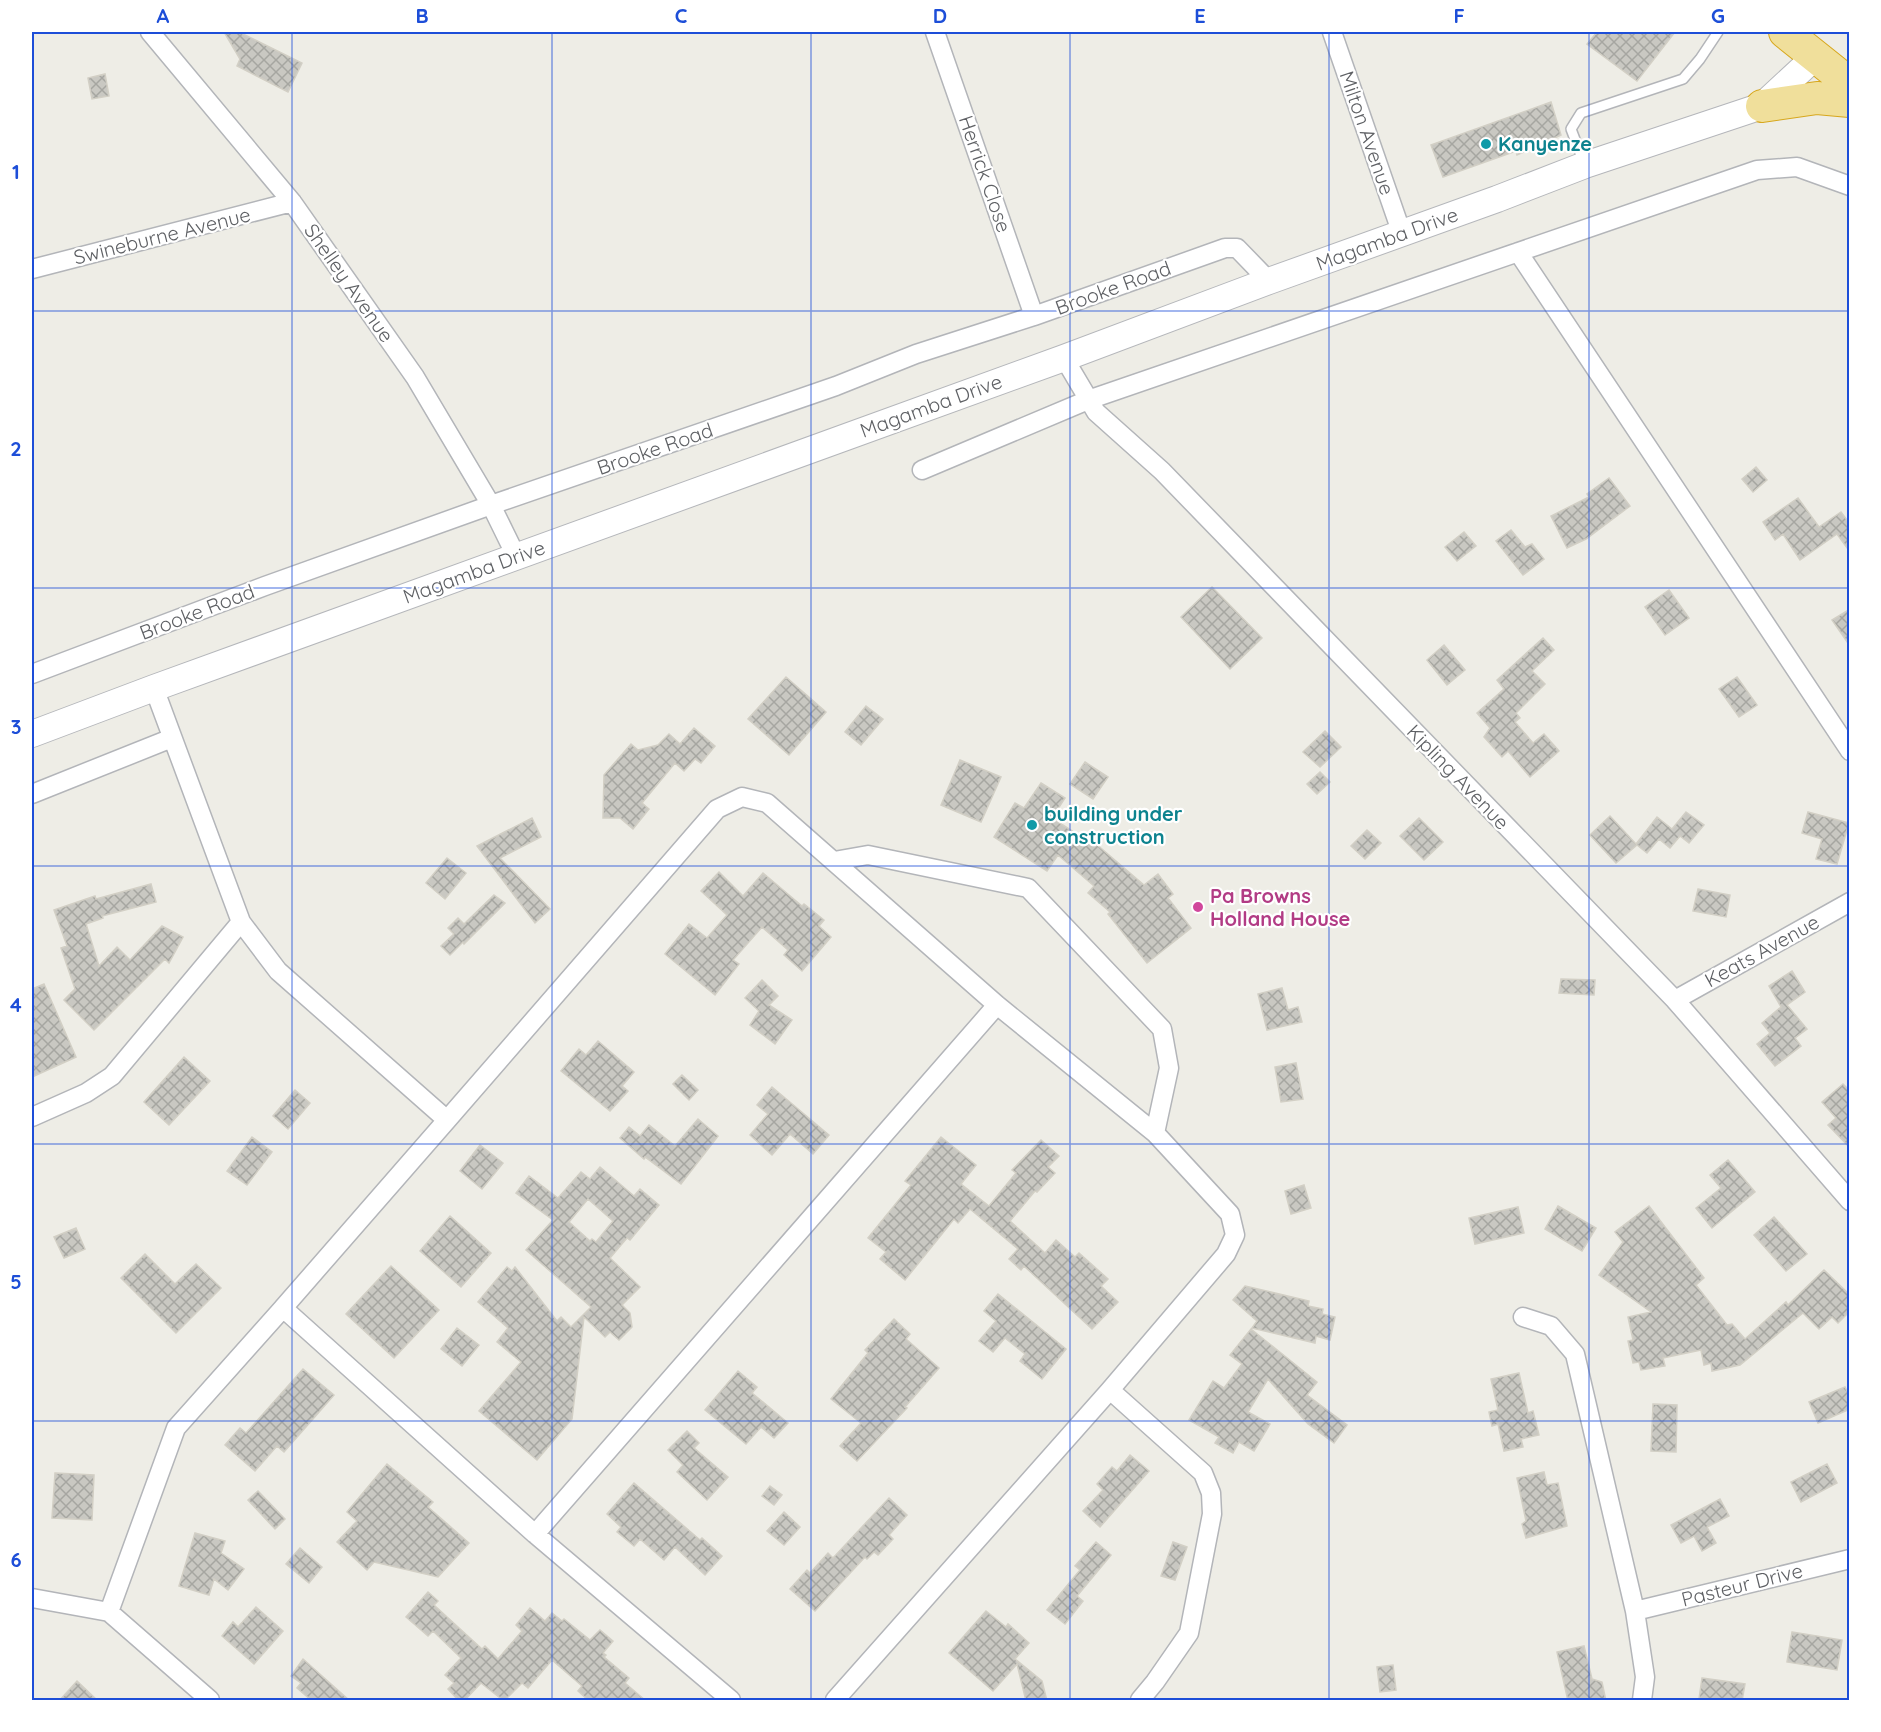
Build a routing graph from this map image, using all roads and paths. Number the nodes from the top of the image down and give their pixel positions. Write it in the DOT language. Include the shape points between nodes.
graph roads {
  1 [pos="150,32"];
  2 [pos="935,32"];
  3 [pos="1332,32"];
  4 [pos="1718,32"];
  5 [pos="1785,32"];
  6 [pos="1816,56"];
  7 [pos="1850,84"];
  8 [pos="1850,101"];
  9 [pos="1761,106"];
  10 [pos="1585,165"];
  11 [pos="1850,186"];
  12 [pos="292,202"];
  13 [pos="1402,234"];
  14 [pos="1518,252"];
  15 [pos="32,269"];
  16 [pos="1269,281"];
  17 [pos="1034,316"];
  18 [pos="1064,358"];
  19 [pos="1088,400"];
  20 [pos="922,470"];
  21 [pos="491,505"];
  22 [pos="516,556"];
  23 [pos="32,674"];
  24 [pos="154,688"];
  25 [pos="32,734"];
  26 [pos="172,738"];
  27 [pos="1850,751"];
  28 [pos="32,794"];
  29 [pos="834,861"];
  30 [pos="1850,902"];
  31 [pos="241,922"];
  32 [pos="1675,1000"];
  33 [pos="997,1005"];
  34 [pos="32,1117"];
  35 [pos="447,1120"];
  36 [pos="1155,1133"];
  37 [pos="1850,1201"];
  38 [pos="283,1308"];
  39 [pos="1523,1317"];
  40 [pos="1110,1390"];
  41 [pos="535,1534"];
  42 [pos="1850,1559"];
  43 [pos="32,1598"];
  44 [pos="1635,1611"];
  45 [pos="109,1612"];
  46 [pos="210,1701"];
  47 [pos="731,1701"];
  48 [pos="835,1701"];
  49 [pos="1140,1701"];
  50 [pos="1642,1701"];
  1 -- 12 [label="street, Shelley Avenue"];
  2 -- 17 [label="street, Herrick Close"];
  3 -- 13 [label="street, Milton Avenue"];
  4 -- 10 [label="lane" via="1683,79 1581,113 1571,129"];
  5 -- 6 [label="highway"];
  6 -- 7 [label="highway"];
  6 -- 9 [label="street, Magamba Drive"];
  8 -- 9 [label="highway" via="1817,98"];
  9 -- 10 [label="street, Magamba Drive"];
  10 -- 13 [label="street, Magamba Drive"];
  11 -- 14 [label="street" via="1797,167 1757,170"];
  12 -- 15 [label="street, Swineburne Avenue"];
  12 -- 21 [label="street, Shelley Avenue" via="415,377"];
  13 -- 16 [label="street, Magamba Drive"];
  14 -- 19 [label="street"];
  14 -- 27 [label="street"];
  16 -- 17 [label="street, Brooke Road" via="1237,248 1225,248"];
  16 -- 18 [label="street, Magamba Drive"];
  17 -- 21 [label="street, Brooke Road"];
  18 -- 19 [label="street, Kipling Avenue"];
  18 -- 22 [label="street, Magamba Drive"];
  19 -- 20 [label="street"];
  19 -- 32 [label="street, Kipling Avenue" via="1096,412 1162,471"];
  21 -- 22 [label="street, Shelley Avenue"];
  21 -- 23 [label="street, Brooke Road"];
  22 -- 24 [label="street, Magamba Drive"];
  24 -- 25 [label="street, Magamba Drive"];
  24 -- 26 [label="street"];
  26 -- 28 [label="street"];
  26 -- 31 [label="street"];
  29 -- 33 [label="street"];
  29 -- 35 [label="street" via="767,803 742,797 717,809"];
  29 -- 36 [label="street" via="868,855 1028,888 1162,1029 1169,1068"];
  30 -- 32 [label="street, Keats Avenue"];
  31 -- 34 [label="street" via="112,1076 86,1093"];
  31 -- 35 [label="street" via="278,971"];
  32 -- 37 [label="street, Kipling Avenue"];
  33 -- 36 [label="street"];
  33 -- 41 [label="street"];
  35 -- 38 [label="street"];
  36 -- 40 [label="street" via="1230,1214 1235,1235 1226,1254"];
  38 -- 41 [label="street"];
  38 -- 45 [label="street" via="176,1428"];
  39 -- 44 [label="street" via="1551,1326 1575,1354"];
  40 -- 48 [label="street"];
  40 -- 49 [label="street" via="1203,1473 1211,1493 1212,1514 1189,1633"];
  41 -- 47 [label="street"];
  42 -- 44 [label="street, Pasteur Drive"];
  43 -- 45 [label="street"];
  44 -- 50 [label="street" via="1646,1677"];
  45 -- 46 [label="street"];
}
